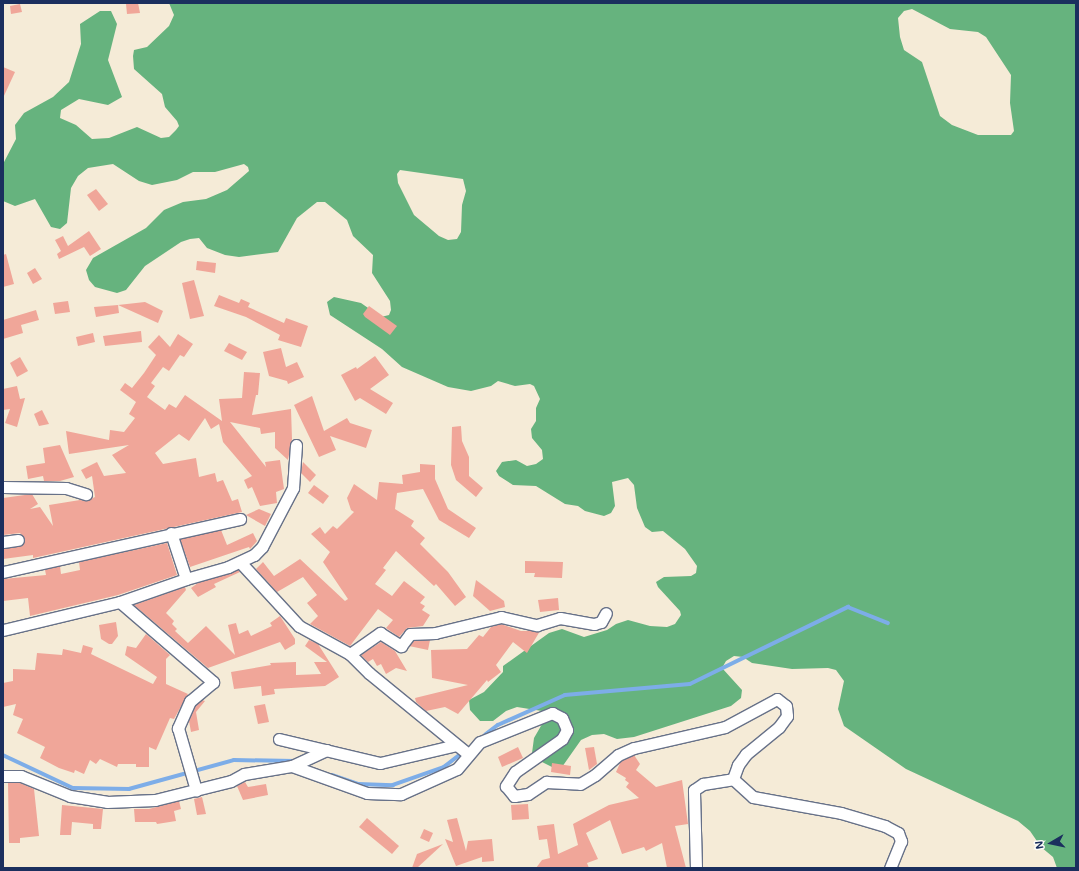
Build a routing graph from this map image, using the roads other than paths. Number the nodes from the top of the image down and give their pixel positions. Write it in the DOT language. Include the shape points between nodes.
graph roads {
  1 [pos="296,445"];
  2 [pos="3,487"];
  3 [pos="86,494"];
  4 [pos="240,519"];
  5 [pos="171,533"];
  6 [pos="18,540"];
  7 [pos="3,542"];
  8 [pos="240,562"];
  9 [pos="3,572"];
  10 [pos="186,579"];
  11 [pos="120,602"];
  12 [pos="606,613"];
  13 [pos="3,630"];
  14 [pos="350,654"];
  15 [pos="279,739"];
  16 [pos="456,745"];
  17 [pos="327,750"];
  18 [pos="468,754"];
  19 [pos="292,766"];
  20 [pos="3,776"];
  21 [pos="733,779"];
  22 [pos="196,790"];
  23 [pos="696,868"];
  24 [pos="890,868"];
  1 -- 8 [label="street" via="293,488 262,547"];
  2 -- 3 [label="street" via="66,488"];
  4 -- 5 [label="street"];
  5 -- 9 [label="street" via="51,563"];
  5 -- 10 [label="street"];
  6 -- 7 [label="street"];
  8 -- 10 [label="street"];
  8 -- 14 [label="street" via="299,626"];
  10 -- 11 [label="street"];
  11 -- 13 [label="street"];
  11 -- 22 [label="street" via="213,682 190,701 178,728"];
  12 -- 14 [label="street" via="601,622 594,624 560,618 537,625 501,617 435,633 410,634 401,646 380,633"];
  14 -- 16 [label="street" via="369,673"];
  15 -- 17 [label="street"];
  16 -- 17 [label="street" via="380,763"];
  16 -- 18 [label="street"];
  17 -- 19 [label="street"];
  18 -- 19 [label="street" via="457,769 401,794 368,793"];
  18 -- 21 [label="street" via="480,742 552,713 562,718 567,730 562,739 515,772 506,786 514,796 528,794 546,782 580,784 618,755 634,748 725,727 776,699 786,706 787,716 779,727 746,754 738,765"];
  19 -- 22 [label="street" via="244,774 231,781"];
  20 -- 22 [label="street" via="21,776 70,796 107,802 155,800"];
  21 -- 23 [label="street" via="703,784 694,790"];
  21 -- 24 [label="street" via="753,797 841,813 885,826 898,833 901,841"];
}
